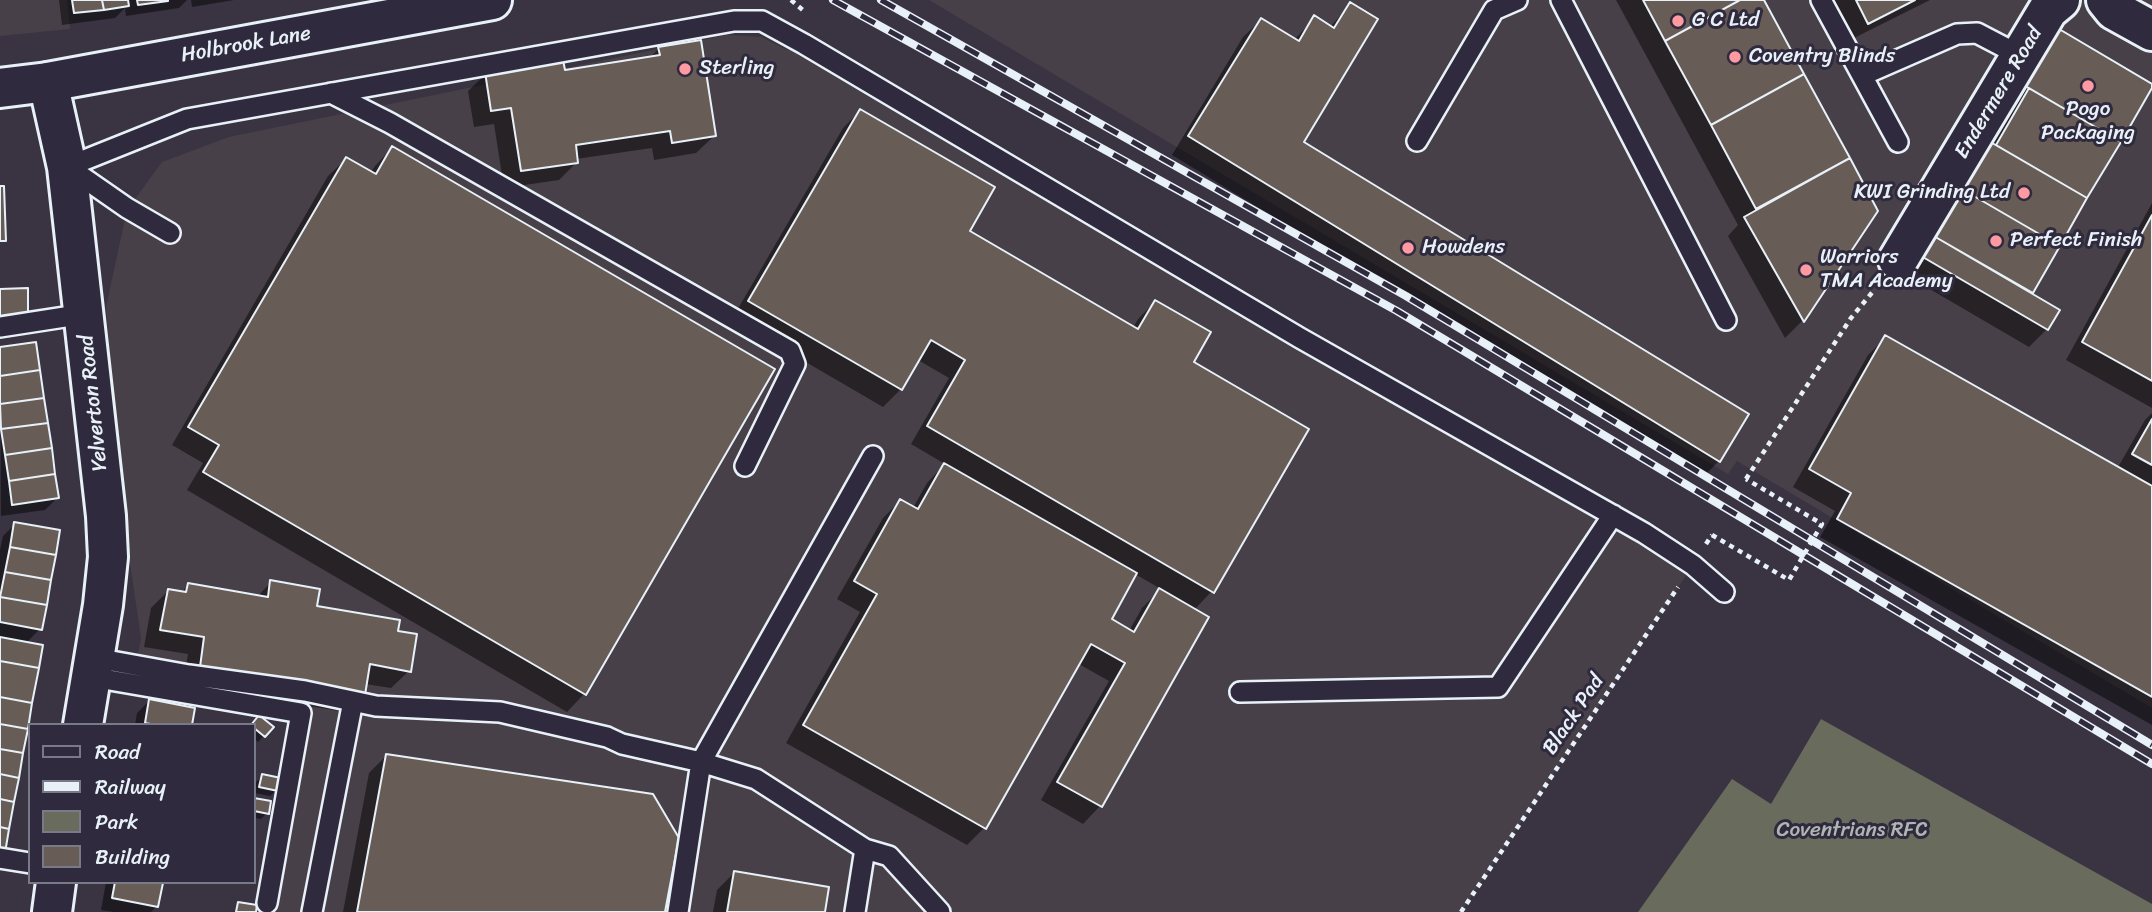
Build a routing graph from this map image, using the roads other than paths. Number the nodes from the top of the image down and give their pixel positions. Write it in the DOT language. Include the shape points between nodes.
graph roads {
  1 [pos="492,0"];
  2 [pos="1517,0"];
  3 [pos="1561,0"];
  4 [pos="1821,0"];
  5 [pos="2060,0"];
  6 [pos="2106,0"];
  7 [pos="2152,31"];
  8 [pos="2021,56"];
  9 [pos="1863,75"];
  10 [pos="48,82"];
  11 [pos="0,88"];
  12 [pos="331,93"];
  13 [pos="1417,141"];
  14 [pos="1898,142"];
  15 [pos="67,167"];
  16 [pos="170,233"];
  17 [pos="1898,260"];
  18 [pos="84,314"];
  19 [pos="1726,320"];
  20 [pos="0,327"];
  21 [pos="873,456"];
  22 [pos="745,466"];
  23 [pos="1613,515"];
  24 [pos="1724,592"];
  25 [pos="93,668"];
  26 [pos="1240,692"];
  27 [pos="353,701"];
  28 [pos="83,723"];
  29 [pos="701,762"];
  30 [pos="865,849"];
  31 [pos="0,858"];
  32 [pos="28,863"];
  33 [pos="920,902"];
  34 [pos="267,903"];
  35 [pos="312,912"];
  36 [pos="678,912"];
  37 [pos="855,912"];
  38 [pos="940,912"];
  1 -- 10 [label="street, Holbrook Lane"];
  2 -- 13 [label="lane" via="1494,9"];
  3 -- 19 [label="lane"];
  4 -- 9 [label="lane"];
  5 -- 8 [label="street, Endermere Road" via="2048,10"];
  6 -- 7 [label="street" via="2114,10"];
  8 -- 9 [label="lane" via="1977,33 1957,34"];
  8 -- 17 [label="street, Endermere Road"];
  9 -- 14 [label="lane"];
  10 -- 11 [label="street, Holbrook Lane"];
  10 -- 15 [label="street, Yelverton Road"];
  12 -- 15 [label="lane" via="187,119"];
  12 -- 22 [label="lane" via="790,351 794,364"];
  12 -- 23 [label="lane" via="733,21 762,21 1300,338"];
  15 -- 16 [label="lane"];
  15 -- 18 [label="street, Yelverton Road"];
  18 -- 20 [label="lane"];
  18 -- 25 [label="street, Yelverton Road" via="108,557"];
  21 -- 29 [label="lane"];
  23 -- 24 [label="lane" via="1693,565"];
  23 -- 26 [label="lane" via="1498,687"];
  25 -- 27 [label="lane" via="189,675"];
  25 -- 28 [label="street, Yelverton Road"];
  25 -- 34 [label="lane" via="302,712"];
  27 -- 29 [label="lane" via="500,712"];
  27 -- 35 [label="lane"];
  29 -- 30 [label="lane" via="756,779"];
  29 -- 36 [label="lane"];
  30 -- 33 [label="lane" via="889,856"];
  30 -- 37 [label="lane"];
  31 -- 32 [label="lane"];
  33 -- 38 [label="lane"];
}
